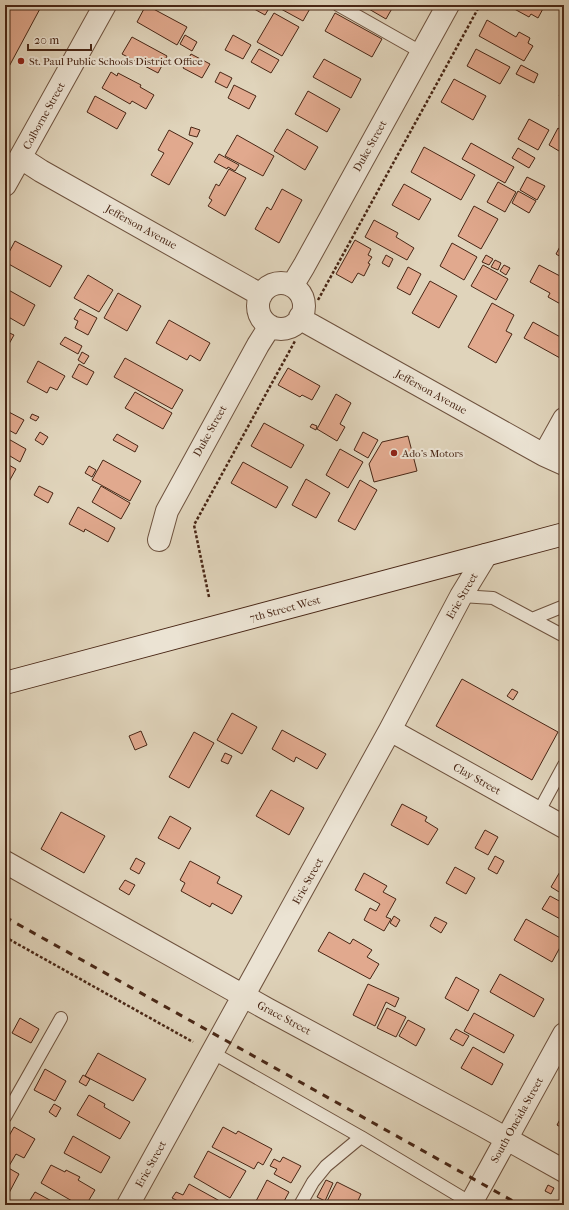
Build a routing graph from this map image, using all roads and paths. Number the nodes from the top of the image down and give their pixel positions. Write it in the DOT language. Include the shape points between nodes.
graph roads {
  1 [pos="338,5"];
  2 [pos="448,5"];
  3 [pos="480,5"];
  4 [pos="102,6"];
  5 [pos="421,52"];
  6 [pos="13,157"];
  7 [pos="5,185"];
  8 [pos="292,286"];
  9 [pos="261,295"];
  10 [pos="318,300"];
  11 [pos="300,317"];
  12 [pos="270,326"];
  13 [pos="295,341"];
  14 [pos="564,419"];
  15 [pos="544,455"];
  16 [pos="564,464"];
  17 [pos="564,534"];
  18 [pos="159,540"];
  19 [pos="486,555"];
  20 [pos="461,596"];
  21 [pos="210,597"];
  22 [pos="564,606"];
  23 [pos="532,619"];
  24 [pos="564,636"];
  25 [pos="5,683"];
  26 [pos="390,730"];
  27 [pos="564,765"];
  28 [pos="538,813"];
  29 [pos="564,827"];
  30 [pos="5,862"];
  31 [pos="5,937"];
  32 [pos="244,996"];
  33 [pos="61,1018"];
  34 [pos="564,1034"];
  35 [pos="213,1053"];
  36 [pos="5,1117"];
  37 [pos="360,1137"];
  38 [pos="506,1139"];
  39 [pos="564,1171"];
  40 [pos="471,1204"];
  41 [pos="128,1205"];
  42 [pos="300,1205"];
  1 -- 5 [label="lane"];
  2 -- 5 [label="street, Duke Street"];
  3 -- 10 [label="path"];
  4 -- 6 [label="street, Colborne Street"];
  5 -- 8 [label="street, Duke Street"];
  6 -- 7 [label="street, Colborne Street"];
  6 -- 9 [label="street, Jefferson Avenue"];
  8 -- 9 [label="street" via="274,284 266,288"];
  8 -- 11 [label="street" via="302,300 303,309"];
  9 -- 12 [label="street" via="258,303 259,312"];
  11 -- 12 [label="street" via="295,324 287,328 278,329"];
  11 -- 15 [label="street, Jefferson Avenue"];
  12 -- 18 [label="street, Duke Street" via="167,511"];
  13 -- 21 [label="path" via="194,525"];
  14 -- 15 [label="street"];
  15 -- 16 [label="street, Jefferson Avenue"];
  17 -- 19 [label="street, 7th Street West"];
  19 -- 20 [label="street, Erie Street"];
  19 -- 25 [label="street, 7th Street West"];
  20 -- 23 [label="lane" via="493,598"];
  20 -- 26 [label="street, Erie Street"];
  22 -- 23 [label="lane"];
  23 -- 24 [label="lane"];
  26 -- 28 [label="street, Clay Street"];
  26 -- 32 [label="street, Erie Street"];
  27 -- 28 [label="lane"];
  28 -- 29 [label="street, Clay Street"];
  30 -- 32 [label="street, Grace Street"];
  31 -- 35 [label="path"];
  32 -- 35 [label="street, Erie Street"];
  32 -- 38 [label="street, Grace Street"];
  33 -- 36 [label="lane"];
  34 -- 38 [label="street, South Oneida Street"];
  35 -- 37 [label="lane"];
  35 -- 41 [label="street, Erie Street"];
  37 -- 40 [label="lane"];
  37 -- 42 [label="lane" via="326,1166"];
  38 -- 39 [label="street, Grace Street"];
  38 -- 40 [label="street, South Oneida Street"];
}
